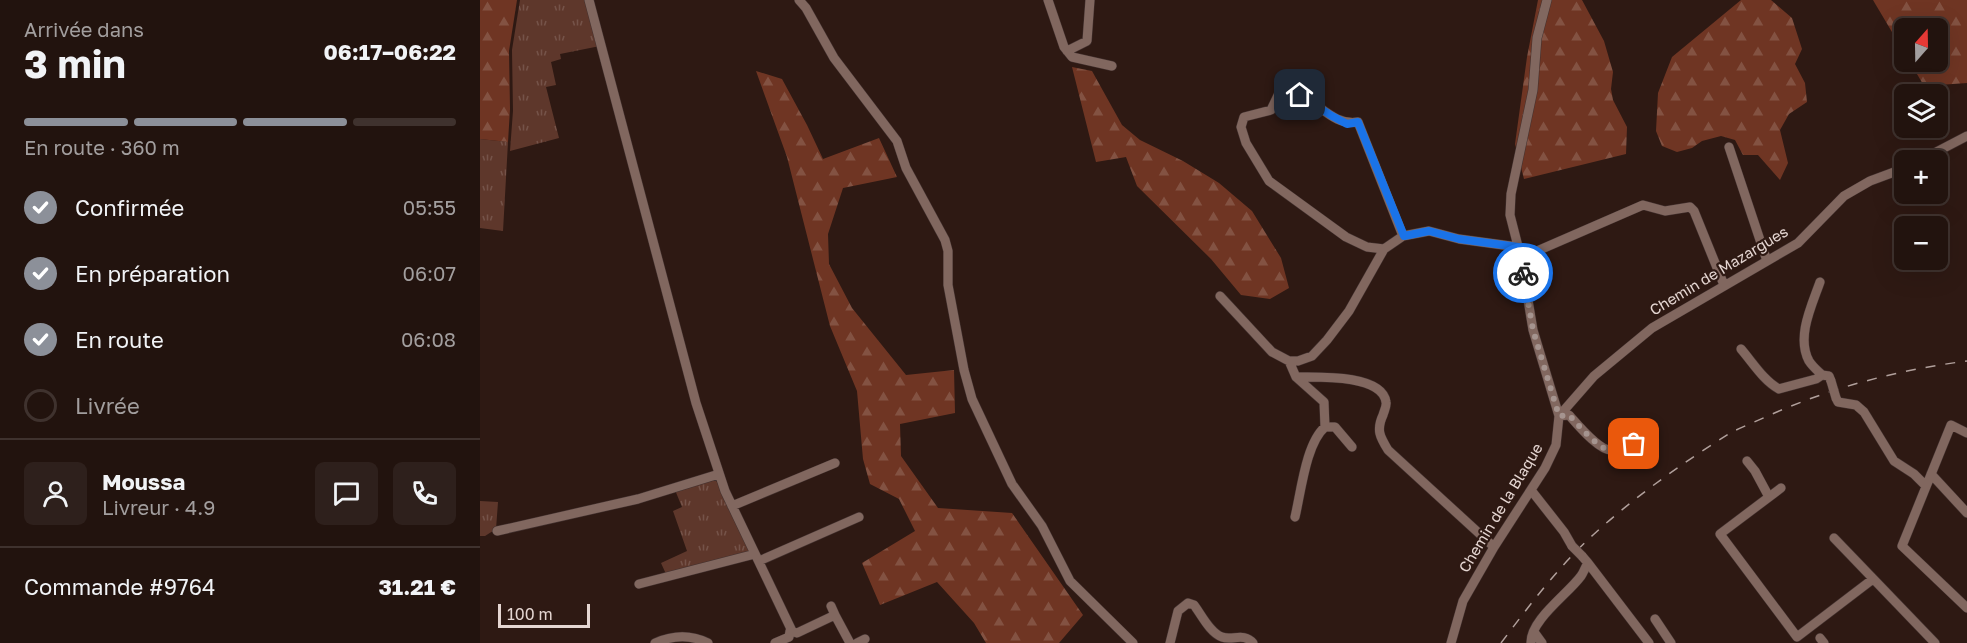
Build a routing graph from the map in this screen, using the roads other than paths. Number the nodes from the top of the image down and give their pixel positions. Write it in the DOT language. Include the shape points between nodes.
graph roads {
  1 [pos="589,0"];
  2 [pos="799,0"];
  3 [pos="1048,0"];
  4 [pos="1090,0"];
  5 [pos="1547,0"];
  6 [pos="1067,51"];
  7 [pos="1112,66"];
  8 [pos="1967,136"];
  9 [pos="1729,147"];
  10 [pos="1940,150"];
  11 [pos="1894,172"];
  12 [pos="1404,236"];
  13 [pos="1518,247"];
  14 [pos="1384,249"];
  15 [pos="1521,258"];
  16 [pos="1767,261"];
  17 [pos="1820,282"];
  18 [pos="1724,285"];
  19 [pos="1220,296"];
  20 [pos="1741,349"];
  21 [pos="1289,361"];
  22 [pos="1822,375"];
  23 [pos="1296,377"];
  24 [pos="1559,416"];
  25 [pos="1325,427"];
  26 [pos="1967,433"];
  27 [pos="1634,444"];
  28 [pos="1352,447"];
  29 [pos="1747,461"];
  30 [pos="835,463"];
  31 [pos="719,474"];
  32 [pos="1931,474"];
  33 [pos="1926,486"];
  34 [pos="1780,489"];
  35 [pos="1531,490"];
  36 [pos="1769,497"];
  37 [pos="732,506"];
  38 [pos="1967,513"];
  39 [pos="859,517"];
  40 [pos="1294,517"];
  41 [pos="497,531"];
  42 [pos="1834,538"];
  43 [pos="1494,548"];
  44 [pos="757,557"];
  45 [pos="1585,560"];
  46 [pos="1874,579"];
  47 [pos="639,584"];
  48 [pos="1967,608"];
  49 [pos="1655,619"];
  50 [pos="1533,632"];
  51 [pos="794,637"];
  52 [pos="655,643"];
  53 [pos="708,643"];
  54 [pos="775,643"];
  55 [pos="850,643"];
  56 [pos="1133,643"];
  57 [pos="1170,643"];
  58 [pos="1253,643"];
  59 [pos="1451,643"];
  60 [pos="1531,643"];
  61 [pos="1542,643"];
  62 [pos="1649,643"];
  63 [pos="1671,643"];
  64 [pos="1935,643"];
  1 -- 31 [label="street" via="696,403"];
  2 -- 56 [label="street" via="834,58 897,141 906,168 945,240 948,285 972,399 1012,484 1042,526 1070,581"];
  3 -- 6 [label="street"];
  4 -- 6 [label="street" via="1087,41"];
  5 -- 13 [label="street, Chemin de la Blaque" via="1511,194 1510,215"];
  6 -- 7 [label="street" via="1072,57"];
  8 -- 10 [label="street"];
  9 -- 16 [label="street"];
  11 -- 16 [label="street, Chemin de Mazargues" via="1844,196 1797,243"];
  12 -- 13 [label="street" via="1429,231"];
  12 -- 14 [label="street"];
  12 -- 14 [label="street" via="1358,122 1347,124 1300,95 1281,89 1271,110 1244,117 1241,127 1246,143 1269,181 1347,237 1367,247"];
  13 -- 15 [label="street, Chemin de la Blaque"];
  14 -- 21 [label="street" via="1349,311 1327,340 1312,356"];
  15 -- 18 [label="street" via="1643,205 1665,211 1690,207"];
  15 -- 24 [label="street, Chemin de la Blaque" via="1533,330"];
  16 -- 18 [label="street, Chemin de Mazargues"];
  17 -- 22 [label="street" via="1805,330 1809,360"];
  18 -- 24 [label="street, Chemin de Mazargues" via="1652,328 1594,376"];
  19 -- 21 [label="street" via="1272,352"];
  20 -- 22 [label="street" via="1769,384 1779,389"];
  21 -- 23 [label="street"];
  22 -- 33 [label="street, bridge" via="1829,376 1838,402 1856,405 1864,412 1894,462"];
  23 -- 25 [label="street" via="1324,402"];
  23 -- 43 [label="street" via="1350,378 1382,392 1386,408 1378,426 1388,450"];
  24 -- 27 [label="street" via="1569,415 1608,450 1630,440"];
  24 -- 35 [label="street, Chemin de la Blaque" via="1556,445"];
  25 -- 28 [label="street" via="1335,427"];
  25 -- 40 [label="street" via="1314,444"];
  26 -- 32 [label="street" via="1951,425"];
  29 -- 36 [label="street"];
  30 -- 37 [label="street"];
  31 -- 37 [label="street"];
  31 -- 41 [label="street" via="638,499"];
  32 -- 33 [label="street"];
  32 -- 38 [label="street"];
  33 -- 48 [label="street" via="1902,546"];
  34 -- 36 [label="street"];
  35 -- 43 [label="street, Chemin de la Blaque"];
  35 -- 45 [label="street, bridge"];
  36 -- 46 [label="street" via="1720,534 1797,637"];
  37 -- 44 [label="street"];
  39 -- 44 [label="street"];
  42 -- 46 [label="street"];
  43 -- 59 [label="street, Chemin de la Blaque" via="1463,601"];
  44 -- 47 [label="street"];
  44 -- 51 [label="street"];
  45 -- 50 [label="street" via="1581,576 1547,611"];
  45 -- 62 [label="street"];
  46 -- 64 [label="street"];
  49 -- 63 [label="street"];
  50 -- 60 [label="street"];
  50 -- 61 [label="street"];
  51 -- 54 [label="street"];
  51 -- 55 [label="street" via="833,610"];
  52 -- 53 [label="street" via="687,635"];
  57 -- 58 [label="street" via="1178,611 1188,603 1194,605 1214,633"];
}
